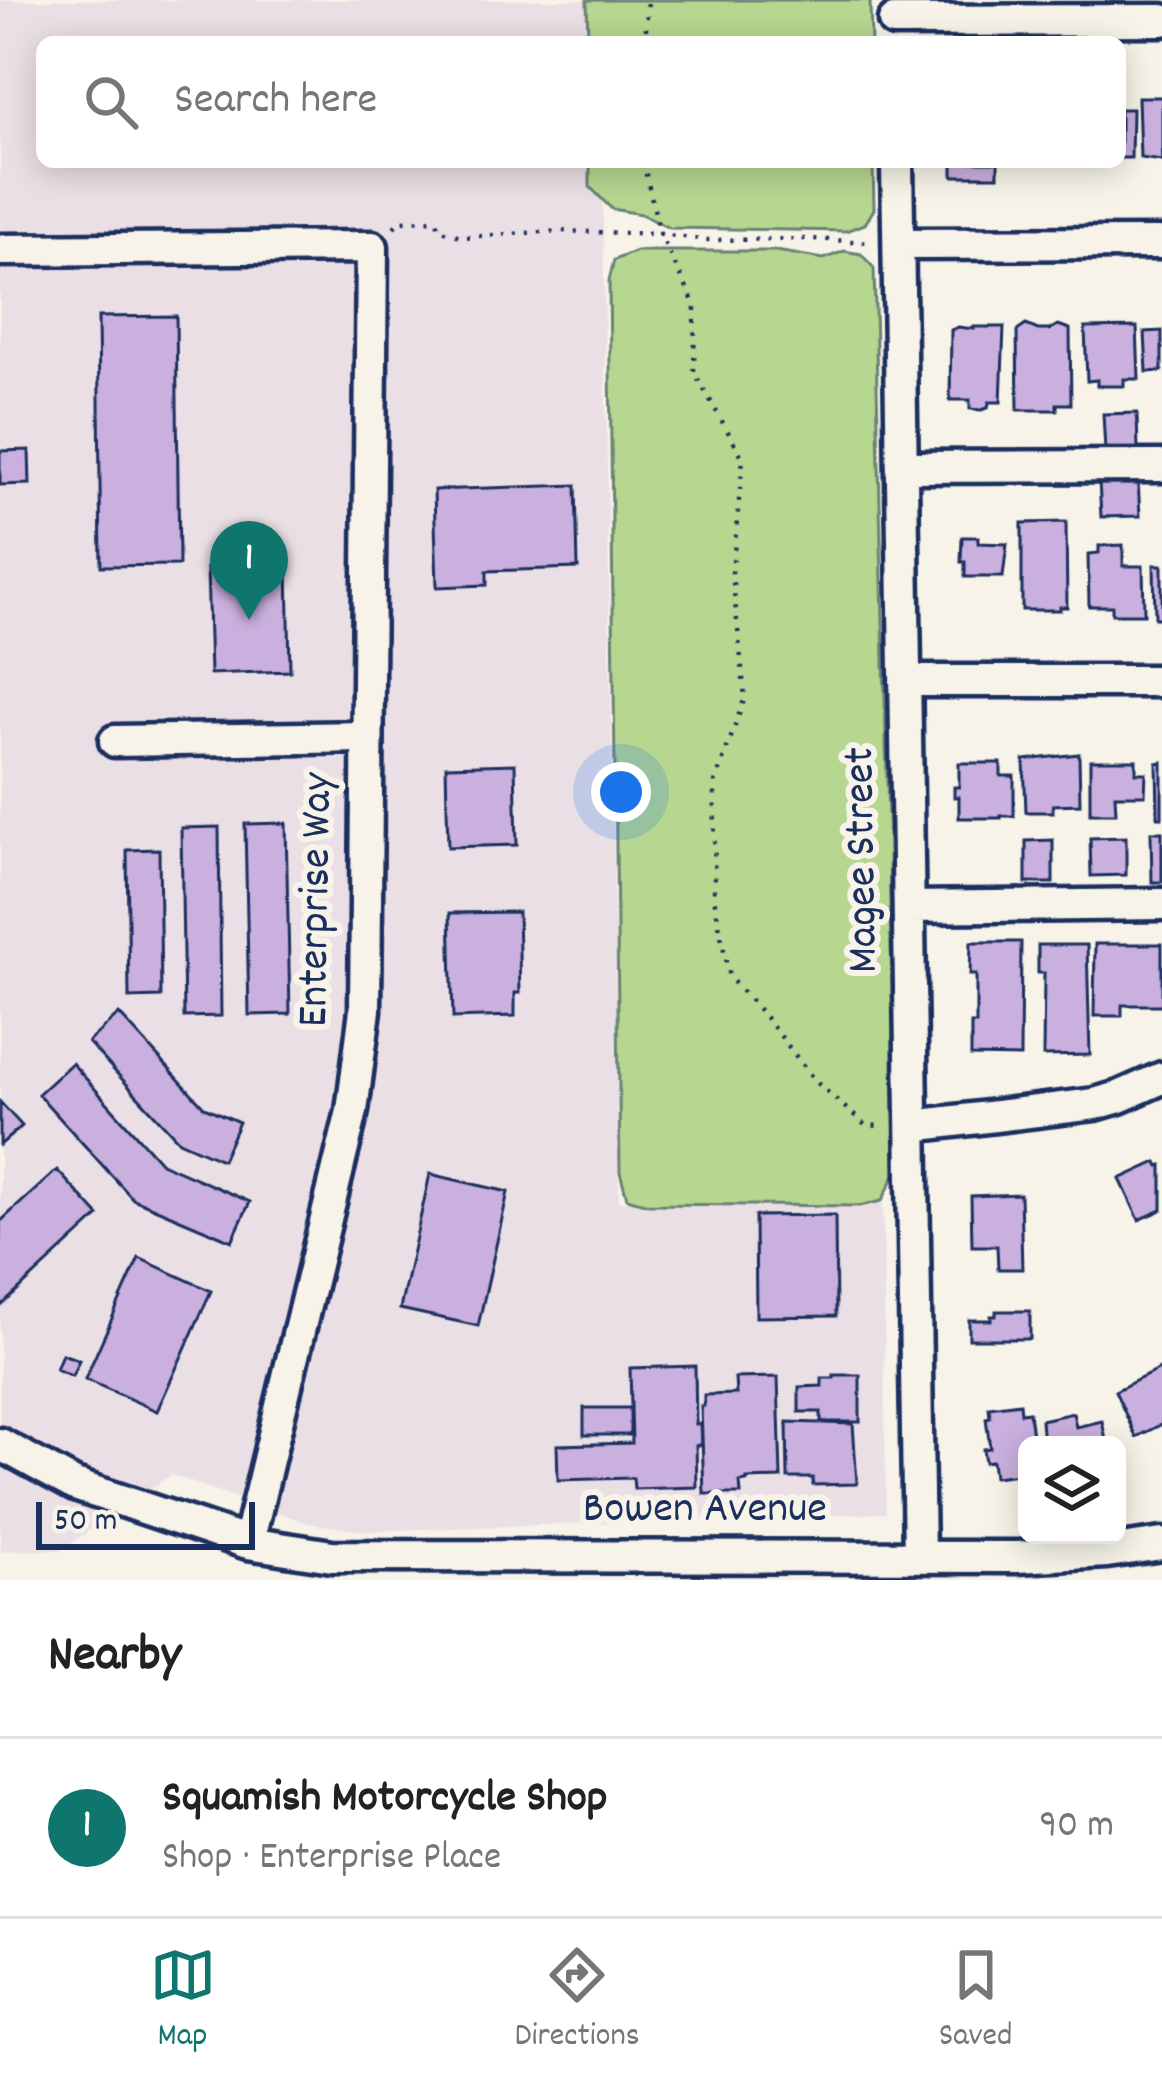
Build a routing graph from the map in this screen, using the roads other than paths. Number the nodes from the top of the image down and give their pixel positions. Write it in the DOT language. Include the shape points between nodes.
graph roads {
  1 [pos="1162,20"];
  2 [pos="894,21"];
  3 [pos="897,168"];
  4 [pos="1162,243"];
  5 [pos="899,244"];
  6 [pos="0,250"];
  7 [pos="1162,466"];
  8 [pos="902,467"];
  9 [pos="905,681"];
  10 [pos="1162,681"];
  11 [pos="367,737"];
  12 [pos="115,742"];
  13 [pos="1162,904"];
  14 [pos="911,907"];
  15 [pos="1162,1078"];
  16 [pos="913,1126"];
  17 [pos="0,1444"];
  18 [pos="248,1543"];
  19 [pos="1162,1544"];
  20 [pos="919,1557"];
  1 -- 2 [label="street"];
  3 -- 5 [label="street, Magee Street"];
  4 -- 5 [label="street"];
  5 -- 8 [label="street, Magee Street"];
  6 -- 11 [label="street, Enterprise Way" via="372,247"];
  7 -- 8 [label="street"];
  8 -- 9 [label="street, Magee Street"];
  9 -- 10 [label="street"];
  9 -- 14 [label="street, Magee Street"];
  11 -- 12 [label="street"];
  11 -- 18 [label="street, Enterprise Way" via="365,1010 352,1111"];
  13 -- 14 [label="street"];
  14 -- 16 [label="street, Magee Street"];
  15 -- 16 [label="street" via="1095,1104"];
  16 -- 20 [label="street, Magee Street"];
  17 -- 18 [label="street, Bowen Avenue" via="75,1485"];
  18 -- 20 [label="street, Bowen Avenue" via="332,1556"];
  19 -- 20 [label="street, Bowen Avenue"];
}
